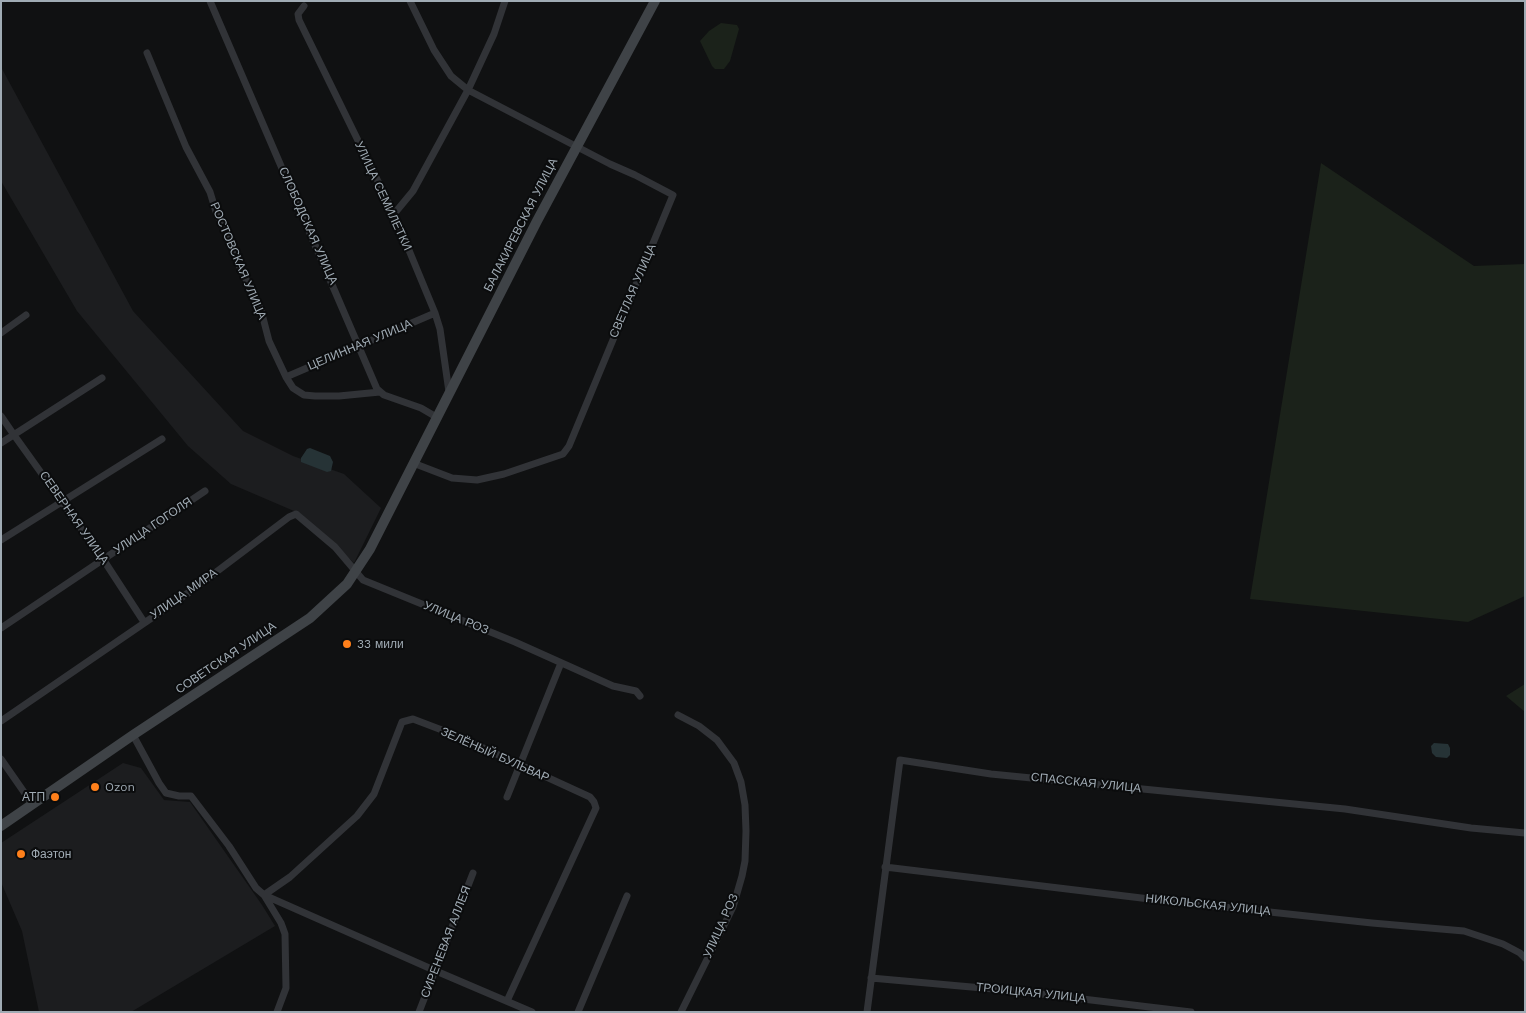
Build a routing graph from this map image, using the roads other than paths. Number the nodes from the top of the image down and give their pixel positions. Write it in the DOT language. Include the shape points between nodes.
graph roads {
  1 [pos="210,1"];
  2 [pos="410,1"];
  3 [pos="505,1"];
  4 [pos="655,1"];
  5 [pos="304,6"];
  6 [pos="147,53"];
  7 [pos="468,90"];
  8 [pos="576,146"];
  9 [pos="394,214"];
  10 [pos="435,312"];
  11 [pos="26,315"];
  12 [pos="1,333"];
  13 [pos="359,345"];
  14 [pos="286,377"];
  15 [pos="102,378"];
  16 [pos="380,392"];
  17 [pos="449,394"];
  18 [pos="1,416"];
  19 [pos="438,418"];
  20 [pos="14,435"];
  21 [pos="162,439"];
  22 [pos="1,443"];
  23 [pos="413,463"];
  24 [pos="206,491"];
  25 [pos="62,501"];
  26 [pos="1,540"];
  27 [pos="103,559"];
  28 [pos="356,572"];
  29 [pos="144,622"];
  30 [pos="1,628"];
  31 [pos="562,663"];
  32 [pos="640,696"];
  33 [pos="678,715"];
  34 [pos="1,721"];
  35 [pos="133,735"];
  36 [pos="1,759"];
  37 [pos="520,766"];
  38 [pos="507,796"];
  39 [pos="34,804"];
  40 [pos="1,826"];
  41 [pos="1525,833"];
  42 [pos="885,867"];
  43 [pos="473,873"];
  44 [pos="264,895"];
  45 [pos="627,896"];
  46 [pos="1525,958"];
  47 [pos="436,971"];
  48 [pos="871,978"];
  49 [pos="507,1001"];
  50 [pos="277,1012"];
  51 [pos="419,1012"];
  52 [pos="532,1012"];
  53 [pos="578,1012"];
  54 [pos="681,1012"];
  55 [pos="867,1012"];
  56 [pos="1191,1012"];
  1 -- 13 [label="street, СЛОБОДСКАЯ УЛИЦА"];
  2 -- 7 [label="street, СВЕТЛАЯ УЛИЦА" via="434,50 451,76"];
  3 -- 7 [label="street" via="494,34"];
  4 -- 8 [label="street, БАЛАКИРЕВСКАЯ УЛИЦА"];
  5 -- 9 [label="street, УЛИЦА СЕМИЛЕТКИ" via="298,14 299,20"];
  6 -- 14 [label="street, РОСТОВСКАЯ УЛИЦА" via="261,310 269,341"];
  7 -- 8 [label="street, СВЕТЛАЯ УЛИЦА"];
  7 -- 9 [label="street" via="413,191"];
  8 -- 17 [label="street, БАЛАКИРЕВСКАЯ УЛИЦА"];
  8 -- 23 [label="street, СВЕТЛАЯ УЛИЦА" via="673,195 569,446 563,454 542,462 477,480 452,478"];
  9 -- 10 [label="street, УЛИЦА СЕМИЛЕТКИ"];
  10 -- 13 [label="street, ЦЕЛИННАЯ УЛИЦА"];
  10 -- 17 [label="street, УЛИЦА СЕМИЛЕТКИ" via="442,338"];
  11 -- 12 [label="street"];
  13 -- 14 [label="street, ЦЕЛИННАЯ УЛИЦА"];
  13 -- 16 [label="street, СЛОБОДСКАЯ УЛИЦА" via="370,376"];
  14 -- 16 [label="street, РОСТОВСКАЯ УЛИЦА" via="294,388 314,396"];
  15 -- 20 [label="street"];
  16 -- 19 [label="street"];
  17 -- 19 [label="street, БАЛАКИРЕВСКАЯ УЛИЦА"];
  18 -- 20 [label="street, СЕВЕРНАЯ УЛИЦА"];
  19 -- 23 [label="street, БАЛАКИРЕВСКАЯ УЛИЦА"];
  20 -- 22 [label="street"];
  20 -- 25 [label="street, СЕВЕРНАЯ УЛИЦА"];
  21 -- 25 [label="street"];
  23 -- 28 [label="street, СОВЕТСКАЯ УЛИЦА"];
  24 -- 27 [label="street, УЛИЦА ГОГОЛЯ"];
  25 -- 26 [label="street"];
  25 -- 27 [label="street, СЕВЕРНАЯ УЛИЦА"];
  27 -- 29 [label="street, СЕВЕРНАЯ УЛИЦА"];
  27 -- 30 [label="street, УЛИЦА ГОГОЛЯ"];
  28 -- 29 [label="street, УЛИЦА МИРА" via="335,547 296,514"];
  28 -- 31 [label="street, УЛИЦА РОЗ" via="363,580"];
  28 -- 35 [label="street, СОВЕТСКАЯ УЛИЦА" via="310,618"];
  29 -- 34 [label="street, УЛИЦА МИРА"];
  31 -- 32 [label="street, УЛИЦА РОЗ" via="613,686 636,691"];
  31 -- 37 [label="street"];
  33 -- 54 [label="street, УЛИЦА РОЗ" via="717,740 734,763 741,782 746,831 744,868 733,907"];
  35 -- 39 [label="street, СОВЕТСКАЯ УЛИЦА"];
  35 -- 44 [label="street" via="166,793 191,796"];
  36 -- 39 [label="street"];
  37 -- 38 [label="street"];
  37 -- 44 [label="street, ЗЕЛЁНЫЙ БУЛЬВАР" via="455,735 412,719 402,722 374,794 357,816 290,877"];
  37 -- 49 [label="street, ЗЕЛЁНЫЙ БУЛЬВАР" via="590,797 596,808"];
  39 -- 40 [label="street, СОВЕТСКАЯ УЛИЦА"];
  41 -- 42 [label="street, СПАССКАЯ УЛИЦА" via="1346,809 991,774 900,760"];
  42 -- 46 [label="street, НИКОЛЬСКАЯ УЛИЦА" via="1187,903 1464,930 1503,944"];
  42 -- 48 [label="street, СПАССКАЯ УЛИЦА"];
  43 -- 47 [label="street, СИРЕНЕВАЯ АЛЛЕЯ"];
  44 -- 47 [label="street"];
  44 -- 50 [label="street" via="285,934 286,988"];
  45 -- 53 [label="street"];
  47 -- 49 [label="street"];
  47 -- 51 [label="street, СИРЕНЕВАЯ АЛЛЕЯ"];
  48 -- 55 [label="street, СПАССКАЯ УЛИЦА"];
  48 -- 56 [label="street, ТРОИЦКАЯ УЛИЦА" via="1016,990"];
  49 -- 52 [label="street"];
}
